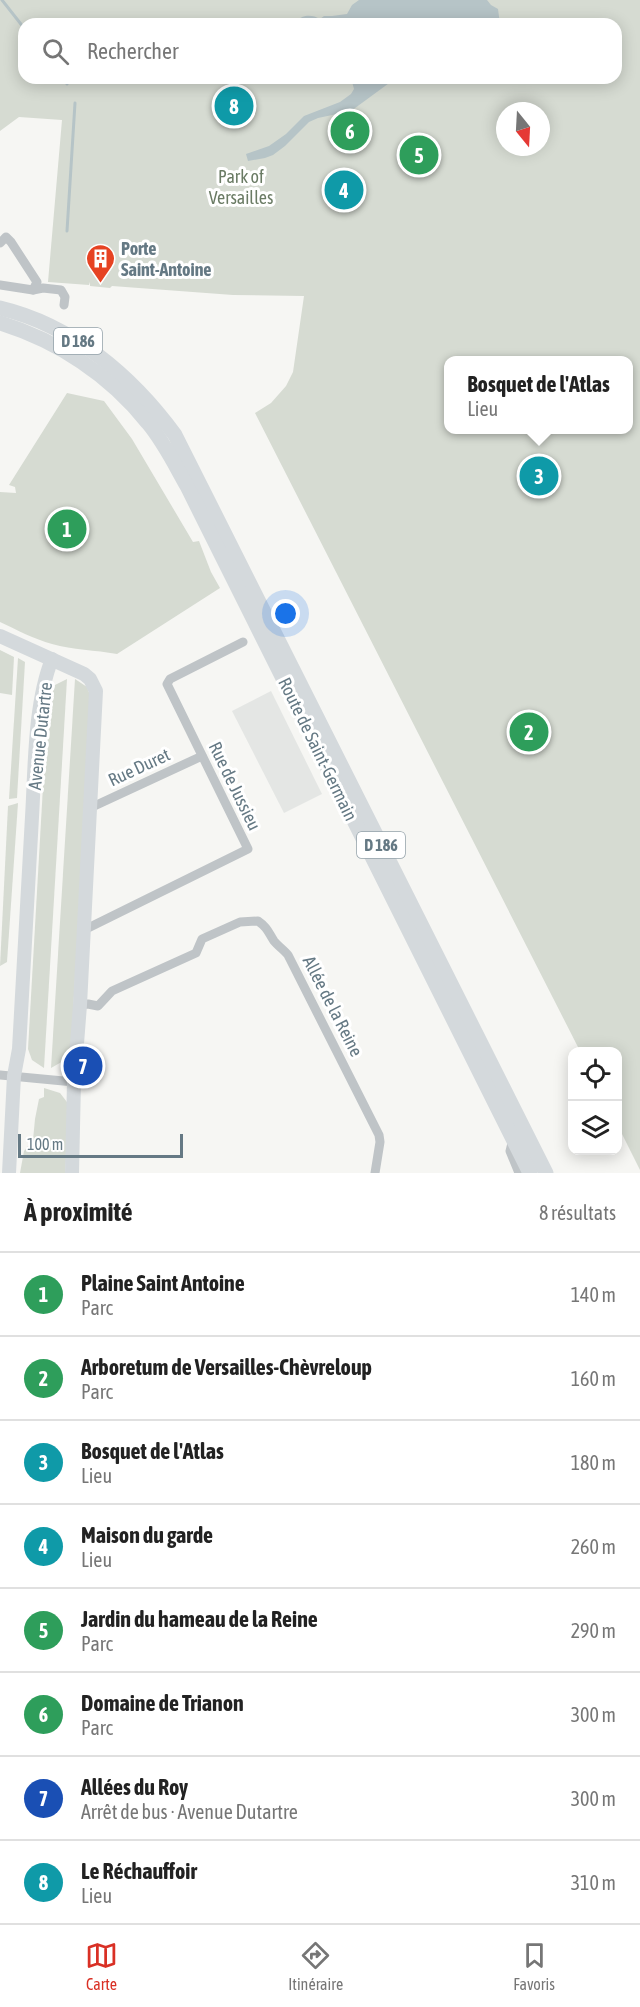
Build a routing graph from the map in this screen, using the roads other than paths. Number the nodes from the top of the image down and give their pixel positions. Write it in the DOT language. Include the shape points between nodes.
graph roads {
  1 [pos="3,240"];
  2 [pos="0,285"];
  3 [pos="33,290"];
  4 [pos="64,305"];
  5 [pos="0,308"];
  6 [pos="0,323"];
  7 [pos="0,636"];
  8 [pos="243,642"];
  9 [pos="52,659"];
  10 [pos="202,756"];
  11 [pos="90,808"];
  12 [pos="84,930"];
  13 [pos="80,1005"];
  14 [pos="7,1076"];
  15 [pos="74,1082"];
  16 [pos="513,1139"];
  17 [pos="9,1173"];
  18 [pos="72,1173"];
  19 [pos="375,1173"];
  20 [pos="519,1173"];
  21 [pos="530,1173"];
  22 [pos="546,1173"];
  1 -- 3 [label="street" via="11,243 37,282"];
  2 -- 3 [label="street"];
  3 -- 4 [label="street" via="61,290"];
  5 -- 22 [label="main road, Route de Saint-Germain / D 186" via="61,331 93,352 126,378 175,435"];
  6 -- 16 [label="main road, Route de Saint-Germain / D 186" via="44,340 98,374 148,423 178,470"];
  7 -- 9 [label="main road"];
  8 -- 10 [label="street, Rue de Jussieu" via="167,684"];
  9 -- 11 [label="main road, Avenue Dutartre" via="84,674 96,691"];
  9 -- 14 [label="main road, Avenue Dutartre" via="44,679 33,783 19,1049"];
  10 -- 11 [label="street, Rue Duret"];
  10 -- 12 [label="street, Rue de Jussieu" via="248,849"];
  11 -- 12 [label="main road, Avenue Dutartre"];
  12 -- 13 [label="main road, Avenue Dutartre"];
  13 -- 15 [label="main road, Avenue Dutartre"];
  13 -- 19 [label="street, Allée de la Reine" via="98,1006 112,992 196,953 202,939 240,922 258,921 288,955 379,1135"];
  14 -- 15 [label="street"];
  14 -- 17 [label="main road, Avenue Dutartre"];
  15 -- 18 [label="main road, Avenue Dutartre"];
  16 -- 20 [label="street" via="510,1151"];
  16 -- 21 [label="main road, Route de Saint-Germain / D 186"];
}
